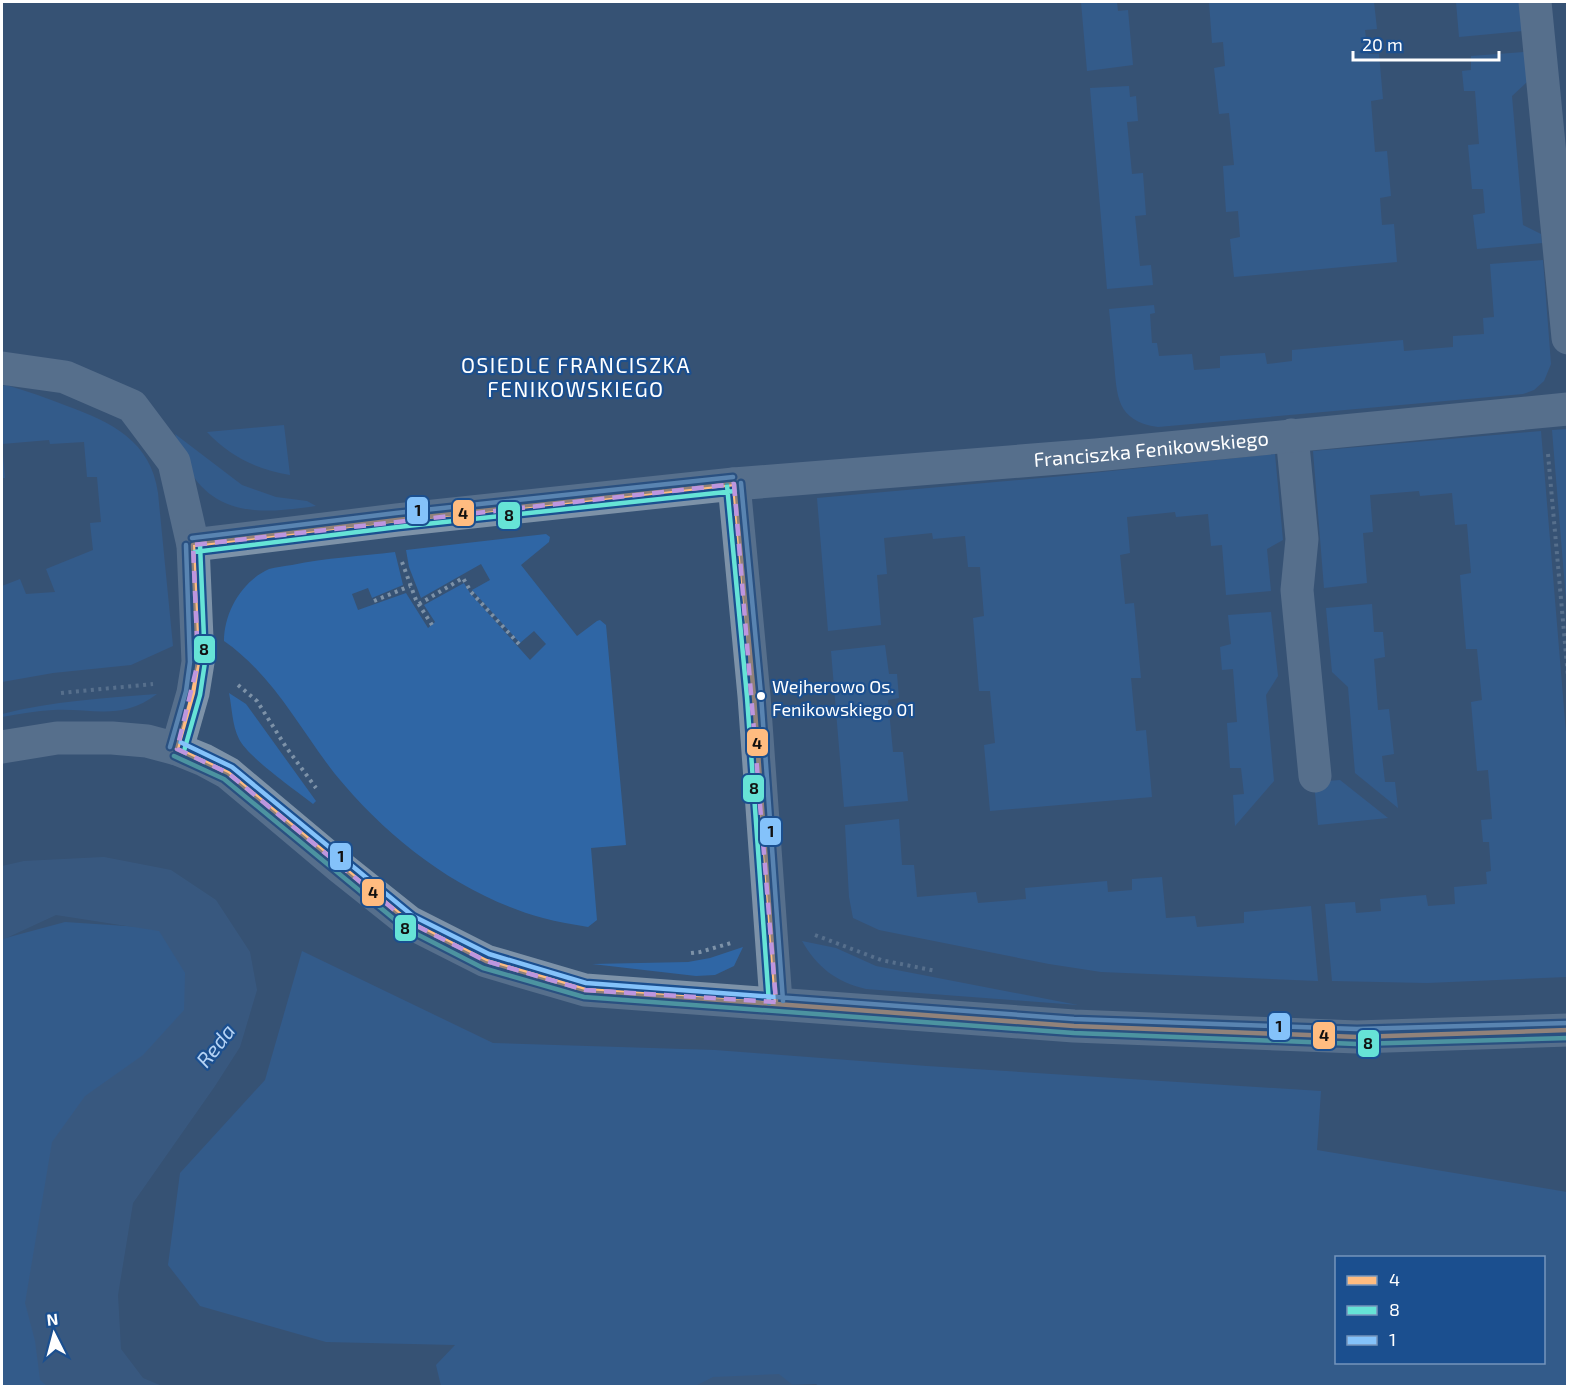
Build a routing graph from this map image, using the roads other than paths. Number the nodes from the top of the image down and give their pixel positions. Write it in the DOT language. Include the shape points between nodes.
graph roads {
  1 [pos="1534,2"];
  2 [pos="1568,338"];
  3 [pos="2,368"];
  4 [pos="1556,410"];
  5 [pos="1292,435"];
  6 [pos="734,484"];
  7 [pos="193,545"];
  8 [pos="2,747"];
  9 [pos="177,749"];
  10 [pos="1315,776"];
  11 [pos="776,1002"];
  12 [pos="1568,1030"];
  1 -- 2 [label="street"];
  3 -- 7 [label="street" via="65,376 132,406 174,462"];
  4 -- 5 [label="street, Franciszka Fenikowskiego"];
  5 -- 6 [label="street, Franciszka Fenikowskiego"];
  5 -- 10 [label="street" via="1302,539 1297,590"];
  6 -- 7 [label="street, Franciszka Fenikowskiego"];
  6 -- 11 [label="street"];
  7 -- 9 [label="street" via="198,662"];
  8 -- 9 [label="street" via="57,738 112,738"];
  9 -- 11 [label="street" via="228,773 409,922 486,961 585,990"];
  11 -- 12 [label="street" via="1074,1026 1357,1038"];
}
